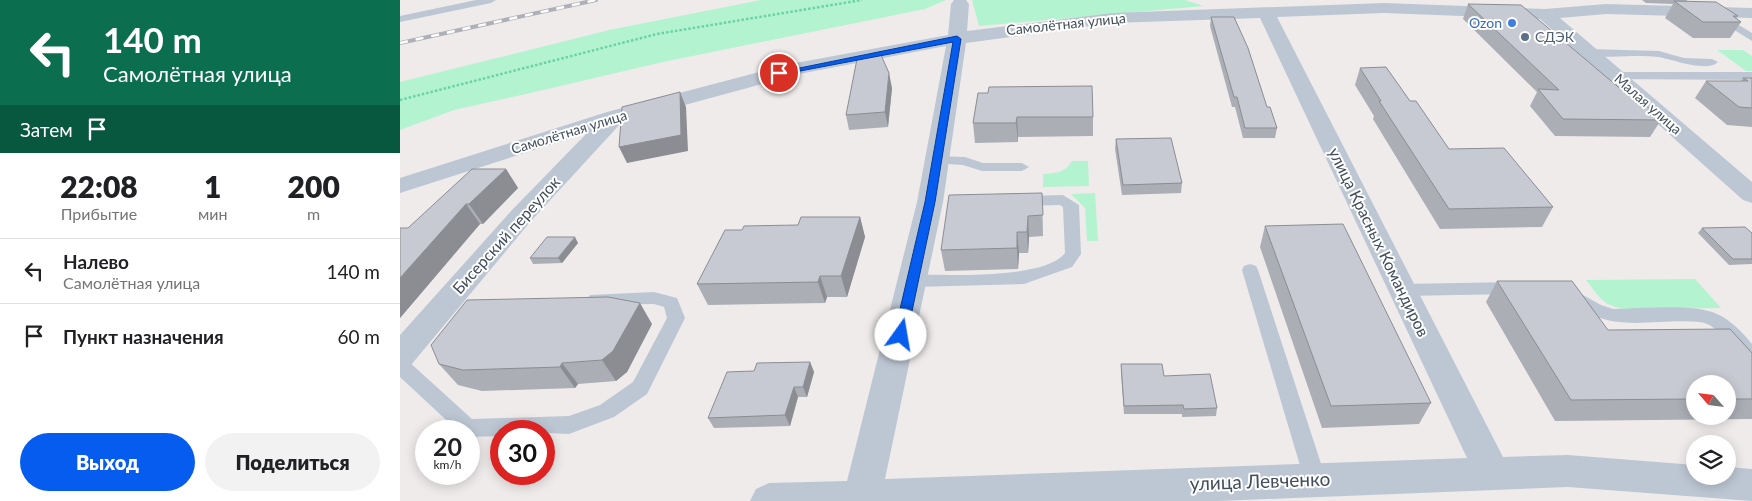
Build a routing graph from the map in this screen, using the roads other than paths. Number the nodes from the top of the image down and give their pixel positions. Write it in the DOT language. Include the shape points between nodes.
graph roads {
  1 [pos="491,0"];
  2 [pos="960,4"];
  3 [pos="1266,12"];
  4 [pos="1713,12"];
  5 [pos="1752,13"];
  6 [pos="1545,14"];
  7 [pos="400,19"];
  8 [pos="1752,38"];
  9 [pos="957,39"];
  10 [pos="1589,52"];
  11 [pos="1712,62"];
  12 [pos="1616,76"];
  13 [pos="1752,76"];
  14 [pos="615,117"];
  15 [pos="937,160"];
  16 [pos="1022,167"];
  17 [pos="400,186"];
  18 [pos="1752,194"];
  19 [pos="1006,201"];
  20 [pos="1250,270"];
  21 [pos="914,281"];
  22 [pos="1534,288"];
  23 [pos="1558,289"];
  24 [pos="1403,290"];
  25 [pos="575,300"];
  26 [pos="400,356"];
  27 [pos="1752,356"];
  28 [pos="400,365"];
  29 [pos="1492,472"];
  30 [pos="1315,479"];
  31 [pos="1752,486"];
  32 [pos="861,499"];
  33 [pos="769,501"];
  1 -- 7 [label="lane"];
  2 -- 9 [label="street"];
  3 -- 6 [label="street, Самолётная улица" via="1384,8"];
  3 -- 9 [label="street, Самолётная улица" via="1112,18"];
  3 -- 24 [label="street, улица Красных Командиров"];
  4 -- 5 [label="street, Самолётная улица"];
  4 -- 6 [label="street, Самолётная улица" via="1606,9"];
  4 -- 8 [label="lane"];
  6 -- 10 [label="street, Малая улица"];
  9 -- 14 [label="street, Самолётная улица" via="797,68"];
  9 -- 15 [label="street"];
  10 -- 11 [label="lane" via="1653,54 1684,61"];
  10 -- 12 [label="street, Малая улица"];
  12 -- 13 [label="lane"];
  12 -- 18 [label="street, Малая улица"];
  14 -- 17 [label="street, Самолётная улица"];
  14 -- 26 [label="street, Бисерский переулок" via="522,215 456,302"];
  15 -- 16 [label="lane" via="965,161 982,168"];
  15 -- 21 [label="street" via="939,202"];
  19 -- 21 [label="lane" via="1069,202 1071,259 1024,278"];
  20 -- 30 [label="lane"];
  21 -- 32 [label="street"];
  22 -- 24 [label="lane"];
  23 -- 27 [label="lane" via="1595,310 1613,316 1701,315 1712,318 1722,324"];
  24 -- 29 [label="street, улица Красных Командиров"];
  25 -- 28 [label="lane" via="654,298 671,302 676,318 640,388 607,411 569,425 468,428"];
  29 -- 30 [label="street, улица Левченко"];
  29 -- 31 [label="street, улица Левченко" via="1568,471"];
  30 -- 32 [label="street, улица Левченко"];
  32 -- 33 [label="street, улица Левченко"];
}
